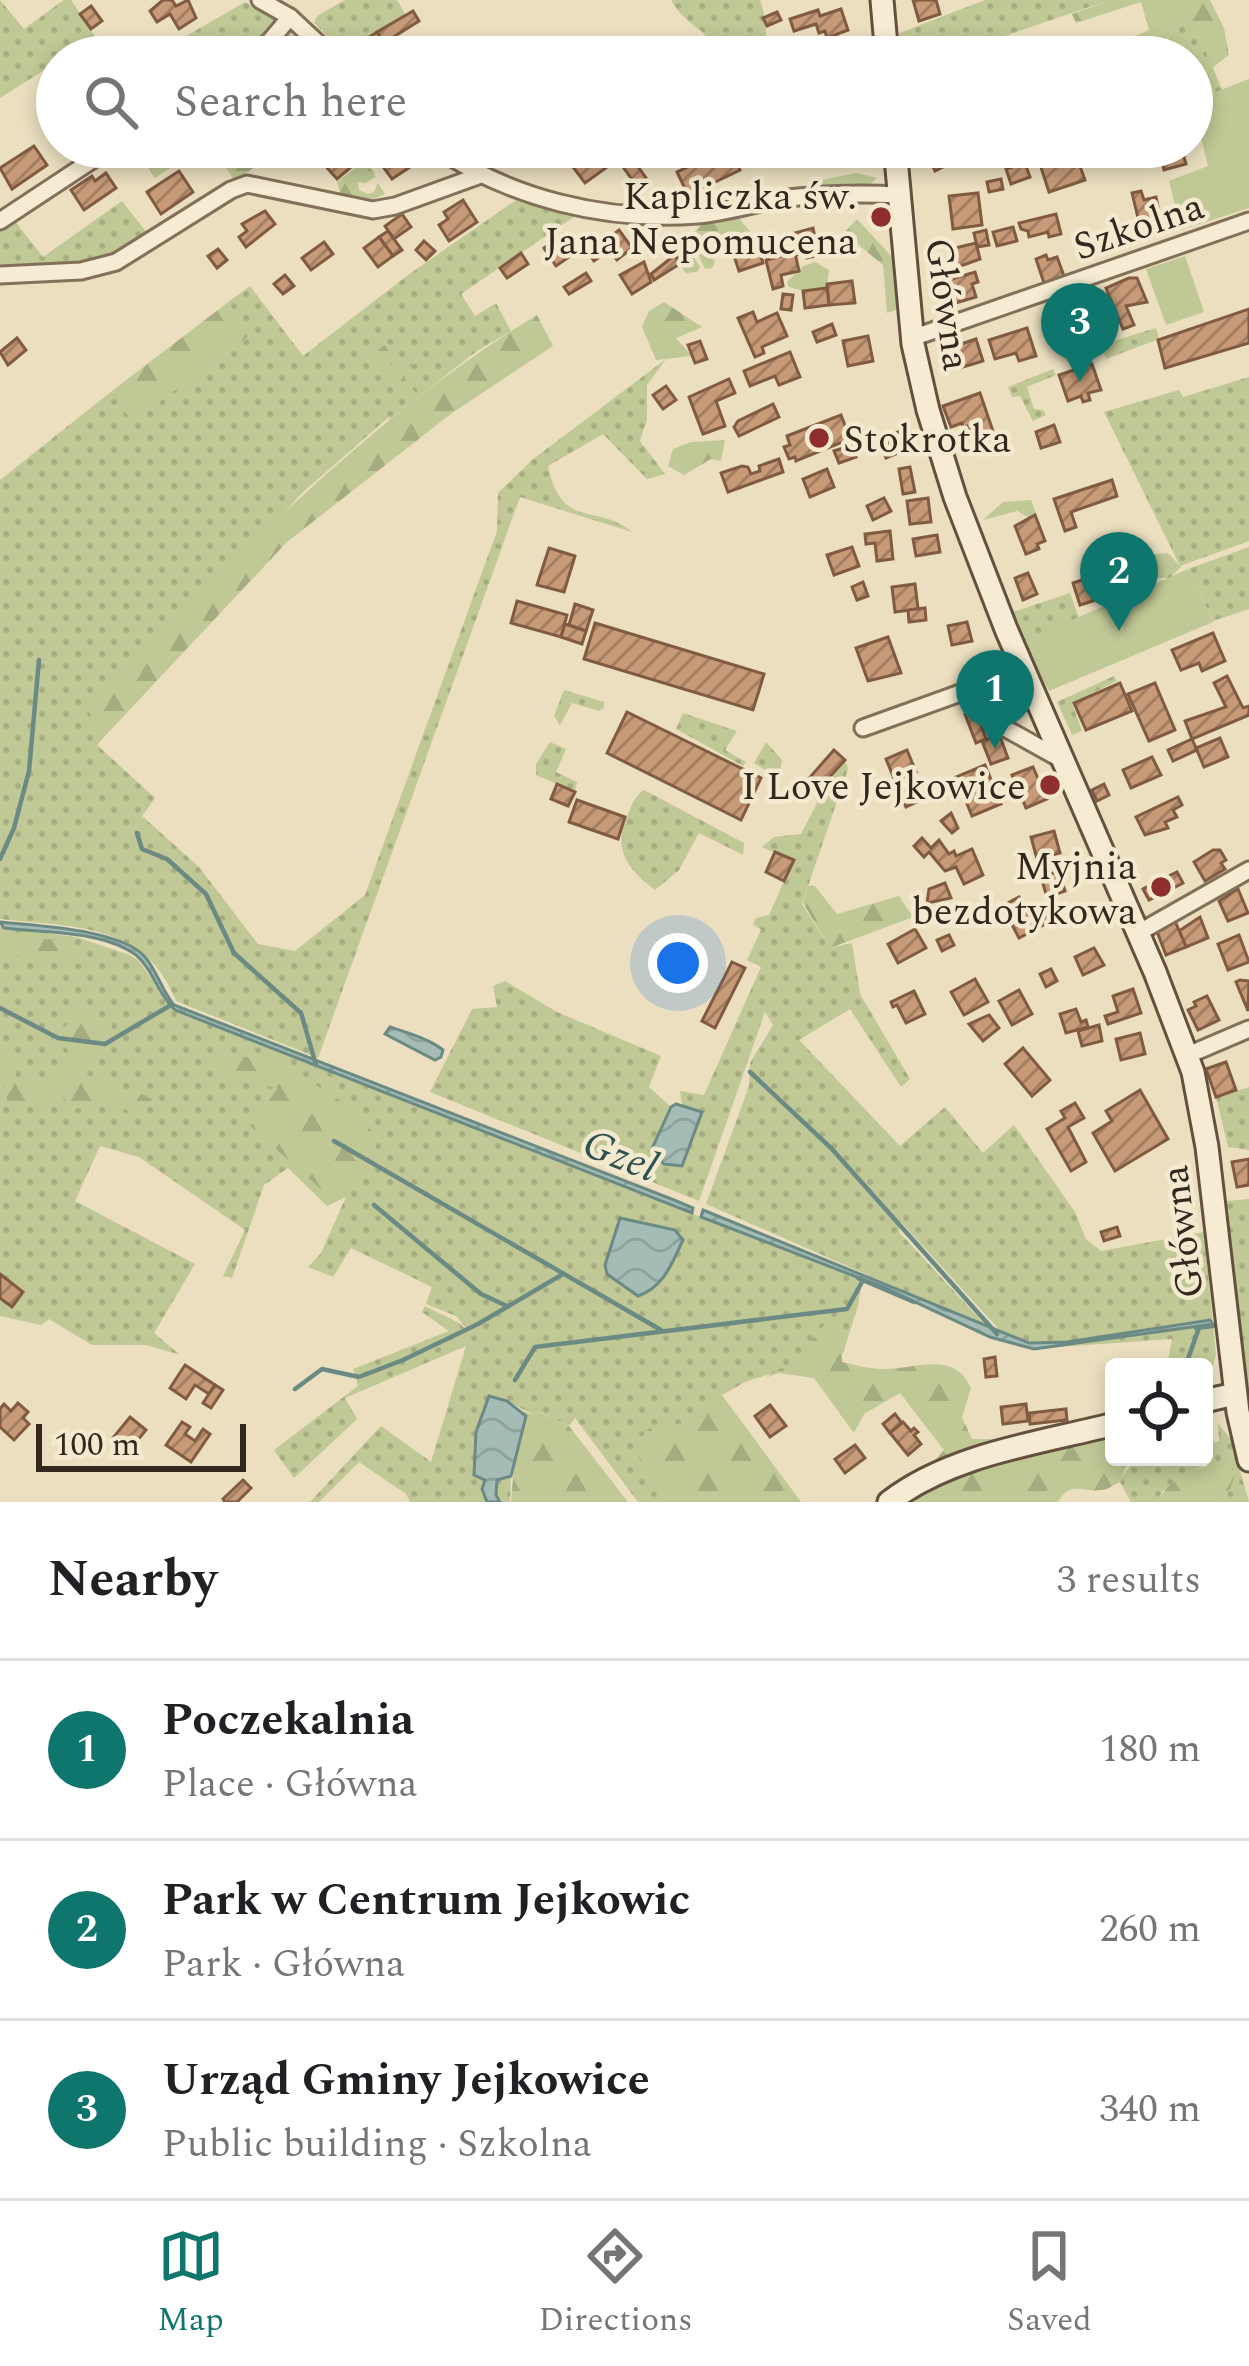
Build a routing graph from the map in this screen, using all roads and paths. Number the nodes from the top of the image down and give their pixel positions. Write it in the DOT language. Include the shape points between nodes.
graph roads {
  1 [pos="260,0"];
  2 [pos="882,0"];
  3 [pos="290,17"];
  4 [pos="273,36"];
  5 [pos="310,36"];
  6 [pos="885,36"];
  7 [pos="80,168"];
  8 [pos="466,168"];
  9 [pos="897,168"];
  10 [pos="478,176"];
  11 [pos="899,195"];
  12 [pos="0,221"];
  13 [pos="1249,221"];
  14 [pos="0,275"];
  15 [pos="912,338"];
  16 [pos="1024,670"];
  17 [pos="986,685"];
  18 [pos="863,728"];
  19 [pos="1064,761"];
  20 [pos="1249,870"];
  21 [pos="1138,933"];
  22 [pos="1249,1029"];
  23 [pos="1188,1054"];
  24 [pos="1235,1394"];
  25 [pos="1213,1399"];
  26 [pos="1105,1426"];
  27 [pos="1249,1460"];
  28 [pos="889,1502"];
  1 -- 3 [label="street"];
  2 -- 6 [label="street"];
  3 -- 4 [label="street"];
  3 -- 5 [label="street"];
  7 -- 12 [label="street"];
  8 -- 10 [label="street"];
  9 -- 11 [label="street, Główna"];
  10 -- 11 [label="street" via="585,208 643,214"];
  10 -- 14 [label="street" via="373,210 247,184 116,262 81,272"];
  11 -- 15 [label="street, Główna"];
  13 -- 15 [label="street, Szkolna"];
  15 -- 16 [label="street, Główna" via="950,481"];
  16 -- 17 [label="street"];
  16 -- 19 [label="street, Główna"];
  17 -- 18 [label="street"];
  17 -- 19 [label="street" via="980,702 988,716"];
  19 -- 21 [label="street, Główna"];
  20 -- 21 [label="street"];
  21 -- 23 [label="street, Główna"];
  22 -- 23 [label="street"];
  23 -- 24 [label="street, Główna" via="1203,1116"];
  24 -- 25 [label="street"];
  24 -- 27 [label="street, Główna"];
  26 -- 28 [label="street" via="978,1457"];
}
